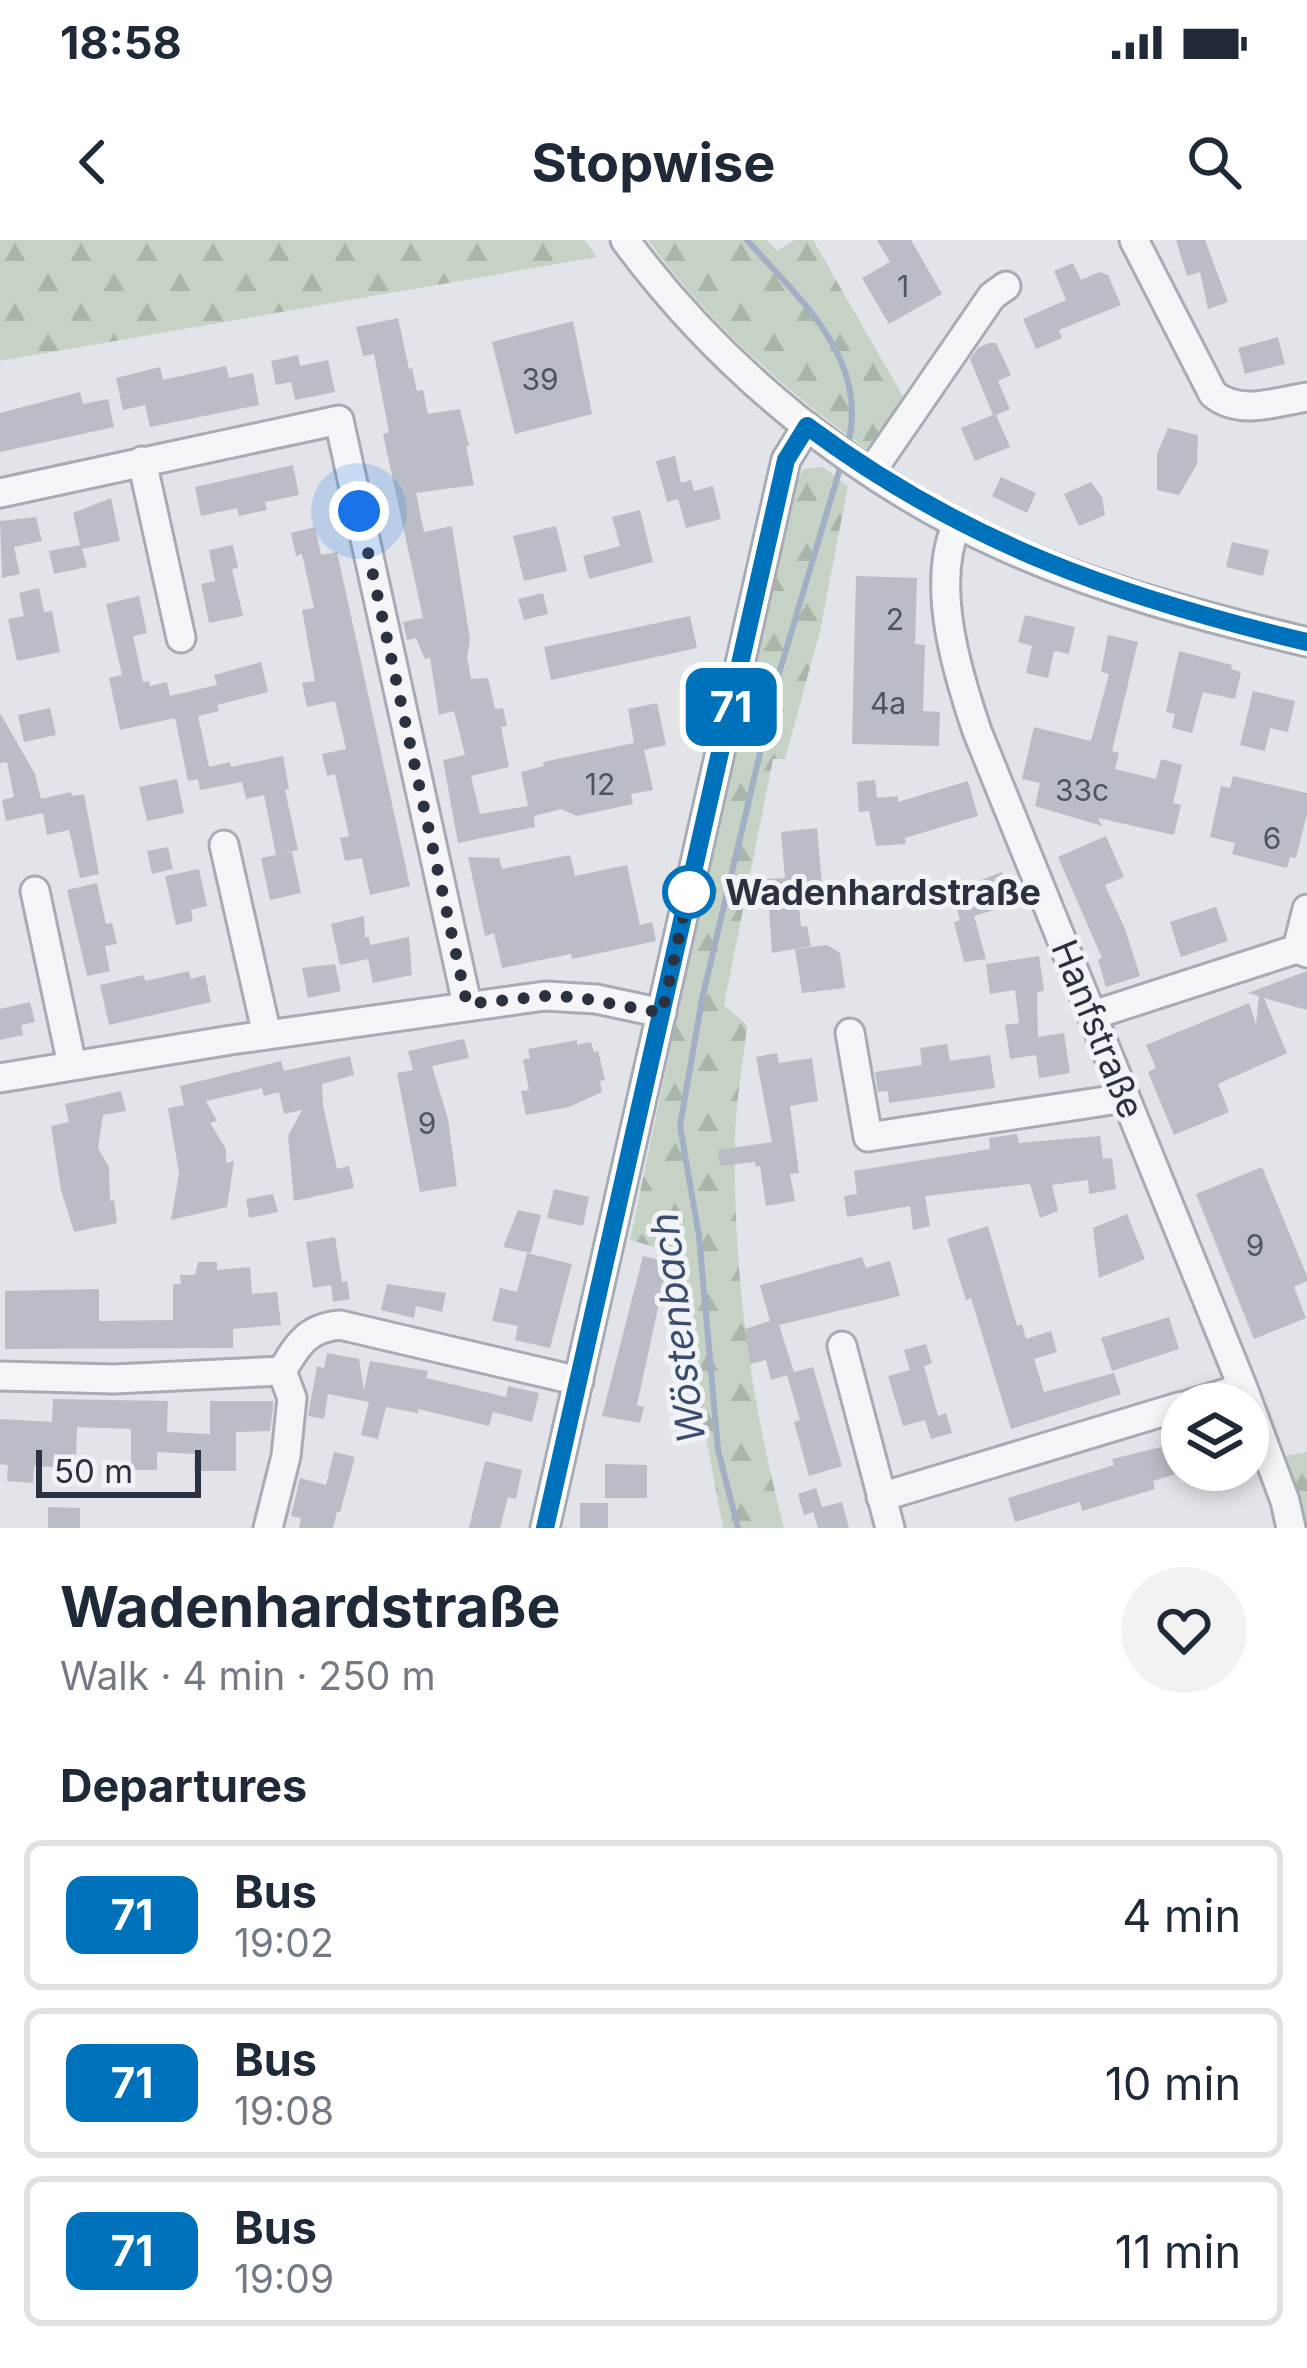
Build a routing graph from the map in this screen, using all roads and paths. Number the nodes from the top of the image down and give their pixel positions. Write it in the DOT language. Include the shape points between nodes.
graph roads {
  1 [pos="625,240"];
  2 [pos="1134,240"];
  3 [pos="1006,286"];
  4 [pos="1307,397"];
  5 [pos="807,426"];
  6 [pos="853,459"];
  7 [pos="142,460"];
  8 [pos="0,493"];
  9 [pos="957,524"];
  10 [pos="1307,612"];
  11 [pos="181,638"];
  12 [pos="1304,641"];
  13 [pos="224,845"];
  14 [pos="35,891"];
  15 [pos="1307,908"];
  16 [pos="1302,951"];
  17 [pos="467,1004"];
  18 [pos="662,1013"];
  19 [pos="1093,1015"];
  20 [pos="850,1033"];
  21 [pos="267,1035"];
  22 [pos="72,1065"];
  23 [pos="0,1078"];
  24 [pos="1125,1098"];
  25 [pos="842,1346"];
  26 [pos="282,1371"];
  27 [pos="0,1376"];
  28 [pos="579,1381"];
  29 [pos="1241,1383"];
  30 [pos="1161,1413"];
  31 [pos="1269,1458"];
  32 [pos="880,1497"];
  33 [pos="268,1528"];
  34 [pos="545,1528"];
  35 [pos="890,1528"];
  36 [pos="1291,1528"];
  1 -- 5 [label="street" via="734,362"];
  2 -- 4 [label="street" via="1213,394 1244,407"];
  3 -- 6 [label="street"];
  5 -- 6 [label="street"];
  5 -- 18 [label="street" via="786,460"];
  6 -- 9 [label="street"];
  7 -- 8 [label="street"];
  7 -- 11 [label="street"];
  7 -- 17 [label="street" via="339,420"];
  9 -- 12 [label="street" via="1114,588"];
  9 -- 19 [label="street, Hanfstraße" via="948,574 956,667"];
  10 -- 12 [label="street"];
  13 -- 21 [label="street"];
  14 -- 22 [label="street"];
  15 -- 16 [label="street"];
  16 -- 19 [label="street"];
  17 -- 18 [label="street" via="576,997"];
  17 -- 21 [label="street"];
  18 -- 28 [label="street"];
  19 -- 24 [label="street, Hanfstraße"];
  20 -- 24 [label="street" via="868,1137"];
  21 -- 22 [label="street"];
  22 -- 23 [label="street"];
  24 -- 29 [label="street, Hanfstraße"];
  25 -- 32 [label="street"];
  26 -- 27 [label="street"];
  26 -- 28 [label="street" via="308,1334 340,1325"];
  26 -- 33 [label="street" via="292,1399"];
  28 -- 34 [label="street"];
  30 -- 32 [label="street"];
  31 -- 36 [label="street, Hanfstraße"];
  32 -- 35 [label="street"];
}
